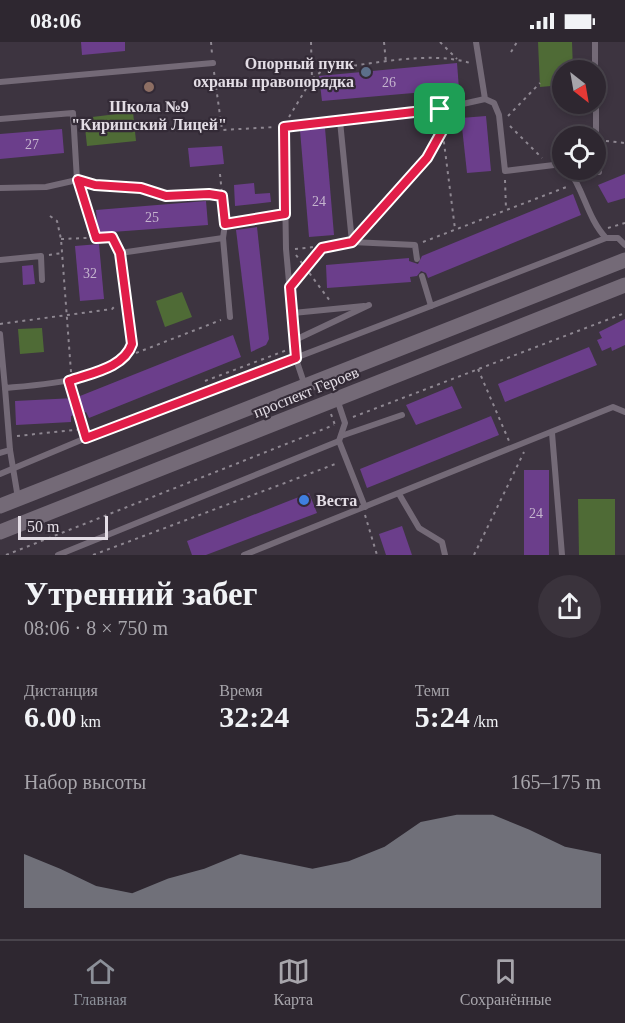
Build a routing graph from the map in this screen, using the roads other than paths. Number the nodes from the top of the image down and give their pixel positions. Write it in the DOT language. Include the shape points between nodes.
graph roads {
  1 [pos="476,42"];
  2 [pos="595,42"];
  3 [pos="595,60"];
  4 [pos="213,63"];
  5 [pos="0,82"];
  6 [pos="485,99"];
  7 [pos="0,119"];
  8 [pos="340,122"];
  9 [pos="552,166"];
  10 [pos="577,180"];
  11 [pos="0,188"];
  12 [pos="285,214"];
  13 [pos="223,238"];
  14 [pos="606,238"];
  15 [pos="625,245"];
  16 [pos="417,259"];
  17 [pos="0,260"];
  18 [pos="625,260"];
  19 [pos="422,276"];
  20 [pos="42,280"];
  21 [pos="625,285"];
  22 [pos="431,306"];
  23 [pos="293,313"];
  24 [pos="230,317"];
  25 [pos="0,334"];
  26 [pos="295,343"];
  27 [pos="296,358"];
  28 [pos="305,386"];
  29 [pos="5,388"];
  30 [pos="337,398"];
  31 [pos="625,412"];
  32 [pos="402,415"];
  33 [pos="552,433"];
  34 [pos="340,439"];
  35 [pos="10,450"];
  36 [pos="0,453"];
  37 [pos="12,469"];
  38 [pos="0,474"];
  39 [pos="399,494"];
  40 [pos="19,500"];
  41 [pos="0,506"];
  42 [pos="365,507"];
  43 [pos="0,532"];
  44 [pos="58,555"];
  45 [pos="243,555"];
  46 [pos="445,555"];
  47 [pos="562,555"];
  1 -- 6 [label="lane"];
  2 -- 3 [label="lane"];
  4 -- 5 [label="lane"];
  6 -- 8 [label="lane"];
  6 -- 9 [label="lane" via="494,103 499,115 505,171"];
  7 -- 11 [label="lane" via="73,113 78,180 46,187"];
  8 -- 12 [label="lane" via="284,127"];
  8 -- 16 [label="lane" via="352,242 415,245"];
  10 -- 14 [label="lane"];
  12 -- 13 [label="lane" via="225,224"];
  12 -- 23 [label="lane"];
  13 -- 24 [label="lane"];
  13 -- 29 [label="lane" via="120,253 132,344 128,356 69,381"];
  14 -- 15 [label="lane" via="618,237"];
  14 -- 22 [label="lane"];
  17 -- 20 [label="lane" via="41,256"];
  18 -- 28 [label="main road, проспект Героев"];
  19 -- 22 [label="lane"];
  21 -- 30 [label="main road, проспект Героев"];
  22 -- 27 [label="lane"];
  23 -- 26 [label="lane"];
  23 -- 26 [label="lane" via="369,305"];
  25 -- 29 [label="lane"];
  26 -- 27 [label="lane"];
  27 -- 28 [label="lane"];
  27 -- 37 [label="lane"];
  28 -- 40 [label="main road, проспект Героев"];
  29 -- 35 [label="lane"];
  30 -- 34 [label="lane" via="343,421"];
  30 -- 43 [label="main road, проспект Героев"];
  31 -- 33 [label="lane" via="613,407"];
  32 -- 34 [label="lane"];
  33 -- 39 [label="lane"];
  33 -- 47 [label="lane"];
  34 -- 42 [label="lane"];
  34 -- 44 [label="lane"];
  35 -- 36 [label="lane"];
  35 -- 37 [label="lane"];
  37 -- 38 [label="lane"];
  37 -- 40 [label="lane"];
  39 -- 42 [label="lane"];
  39 -- 46 [label="lane" via="419,528 442,542"];
  40 -- 41 [label="main road, проспект Героев"];
  42 -- 45 [label="lane"];
}
